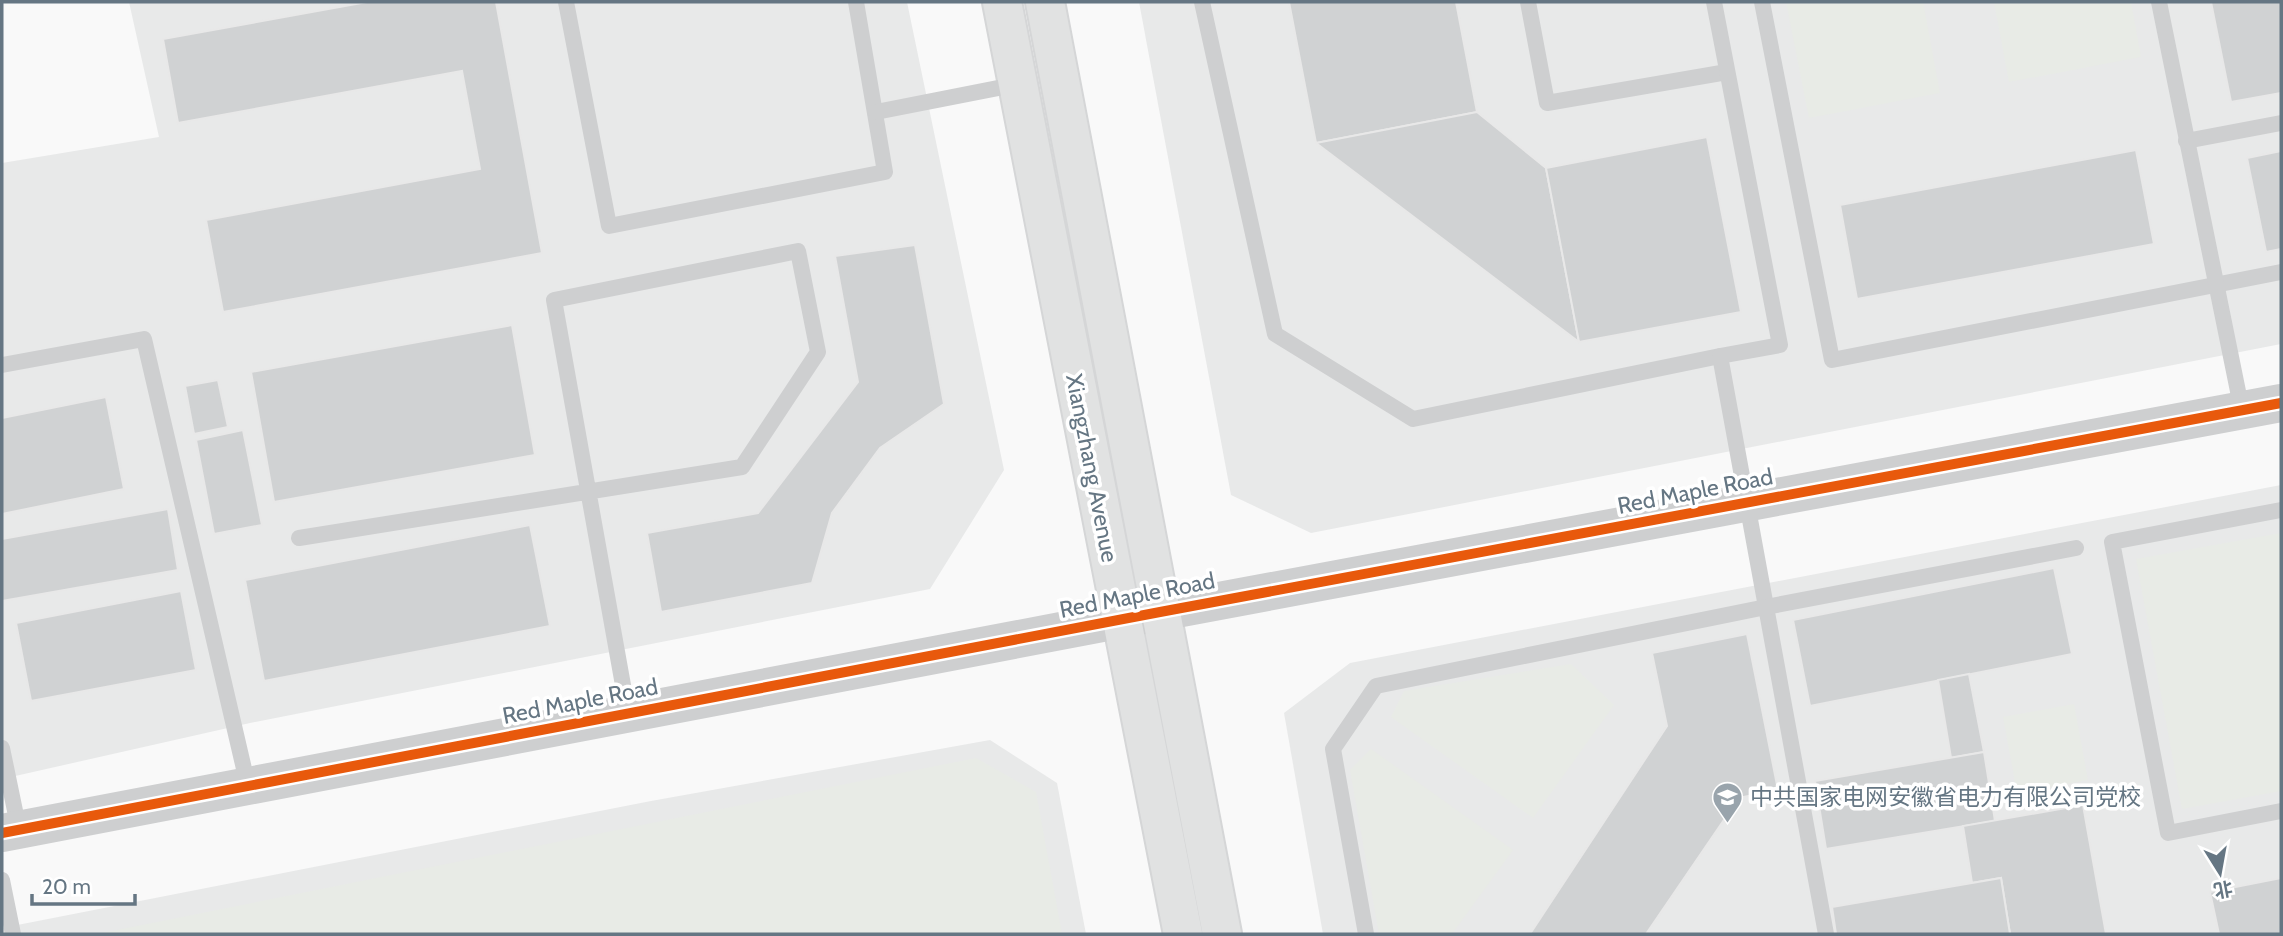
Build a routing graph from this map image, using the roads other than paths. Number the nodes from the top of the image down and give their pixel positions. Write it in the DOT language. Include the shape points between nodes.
graph roads {
  1 [pos="566,2"];
  2 [pos="856,2"];
  3 [pos="1002,2"];
  4 [pos="1045,2"];
  5 [pos="1202,2"];
  6 [pos="1528,2"];
  7 [pos="1714,2"];
  8 [pos="1762,2"];
  9 [pos="2159,2"];
  10 [pos="1727,72"];
  11 [pos="1018,84"];
  12 [pos="876,112"];
  13 [pos="2281,123"];
  14 [pos="2186,141"];
  15 [pos="2281,272"];
  16 [pos="2215,285"];
  17 [pos="1720,356"];
  18 [pos="2,365"];
  19 [pos="2281,403"];
  20 [pos="2242,411"];
  21 [pos="589,491"];
  22 [pos="1748,503"];
  23 [pos="2281,510"];
  24 [pos="299,538"];
  25 [pos="2076,548"];
  26 [pos="1766,607"];
  27 [pos="1160,612"];
  28 [pos="1122,619"];
  29 [pos="628,713"];
  30 [pos="2,748"];
  31 [pos="248,786"];
  32 [pos="2281,811"];
  33 [pos="10,832"];
  34 [pos="2,880"];
  35 [pos="13,934"];
  36 [pos="1183,934"];
  37 [pos="1222,934"];
  38 [pos="1366,934"];
  39 [pos="1826,934"];
  1 -- 12 [label="lane" via="609,226 886,172"];
  2 -- 12 [label="lane"];
  3 -- 11 [label="main road, Xiangzhang Avenue"];
  4 -- 27 [label="main road, Xiangzhang Avenue"];
  5 -- 17 [label="lane" via="1275,334 1413,419"];
  6 -- 10 [label="lane" via="1546,103"];
  7 -- 10 [label="lane"];
  8 -- 16 [label="lane" via="1832,360"];
  9 -- 14 [label="lane"];
  10 -- 17 [label="lane" via="1780,345"];
  11 -- 12 [label="lane"];
  11 -- 28 [label="main road, Xiangzhang Avenue"];
  13 -- 14 [label="lane"];
  14 -- 16 [label="lane"];
  15 -- 16 [label="lane"];
  16 -- 20 [label="lane"];
  17 -- 22 [label="lane"];
  18 -- 31 [label="lane" via="144,339"];
  19 -- 20 [label="street, Red Maple Road"];
  20 -- 22 [label="street, Red Maple Road"];
  21 -- 21 [label="lane" via="554,300 798,251 818,352 742,467"];
  21 -- 24 [label="lane"];
  21 -- 29 [label="lane"];
  22 -- 26 [label="lane"];
  22 -- 27 [label="street, Red Maple Road"];
  23 -- 32 [label="lane" via="2112,542 2168,833"];
  25 -- 26 [label="lane"];
  26 -- 38 [label="lane" via="1376,686 1333,749"];
  26 -- 39 [label="lane"];
  27 -- 28 [label="street, Red Maple Road"];
  27 -- 37 [label="main road, Xiangzhang Avenue"];
  28 -- 29 [label="street, Red Maple Road"];
  28 -- 36 [label="main road, Xiangzhang Avenue"];
  29 -- 31 [label="street, Red Maple Road"];
  30 -- 33 [label="lane"];
  31 -- 33 [label="street, Red Maple Road"];
  34 -- 35 [label="lane"];
}
